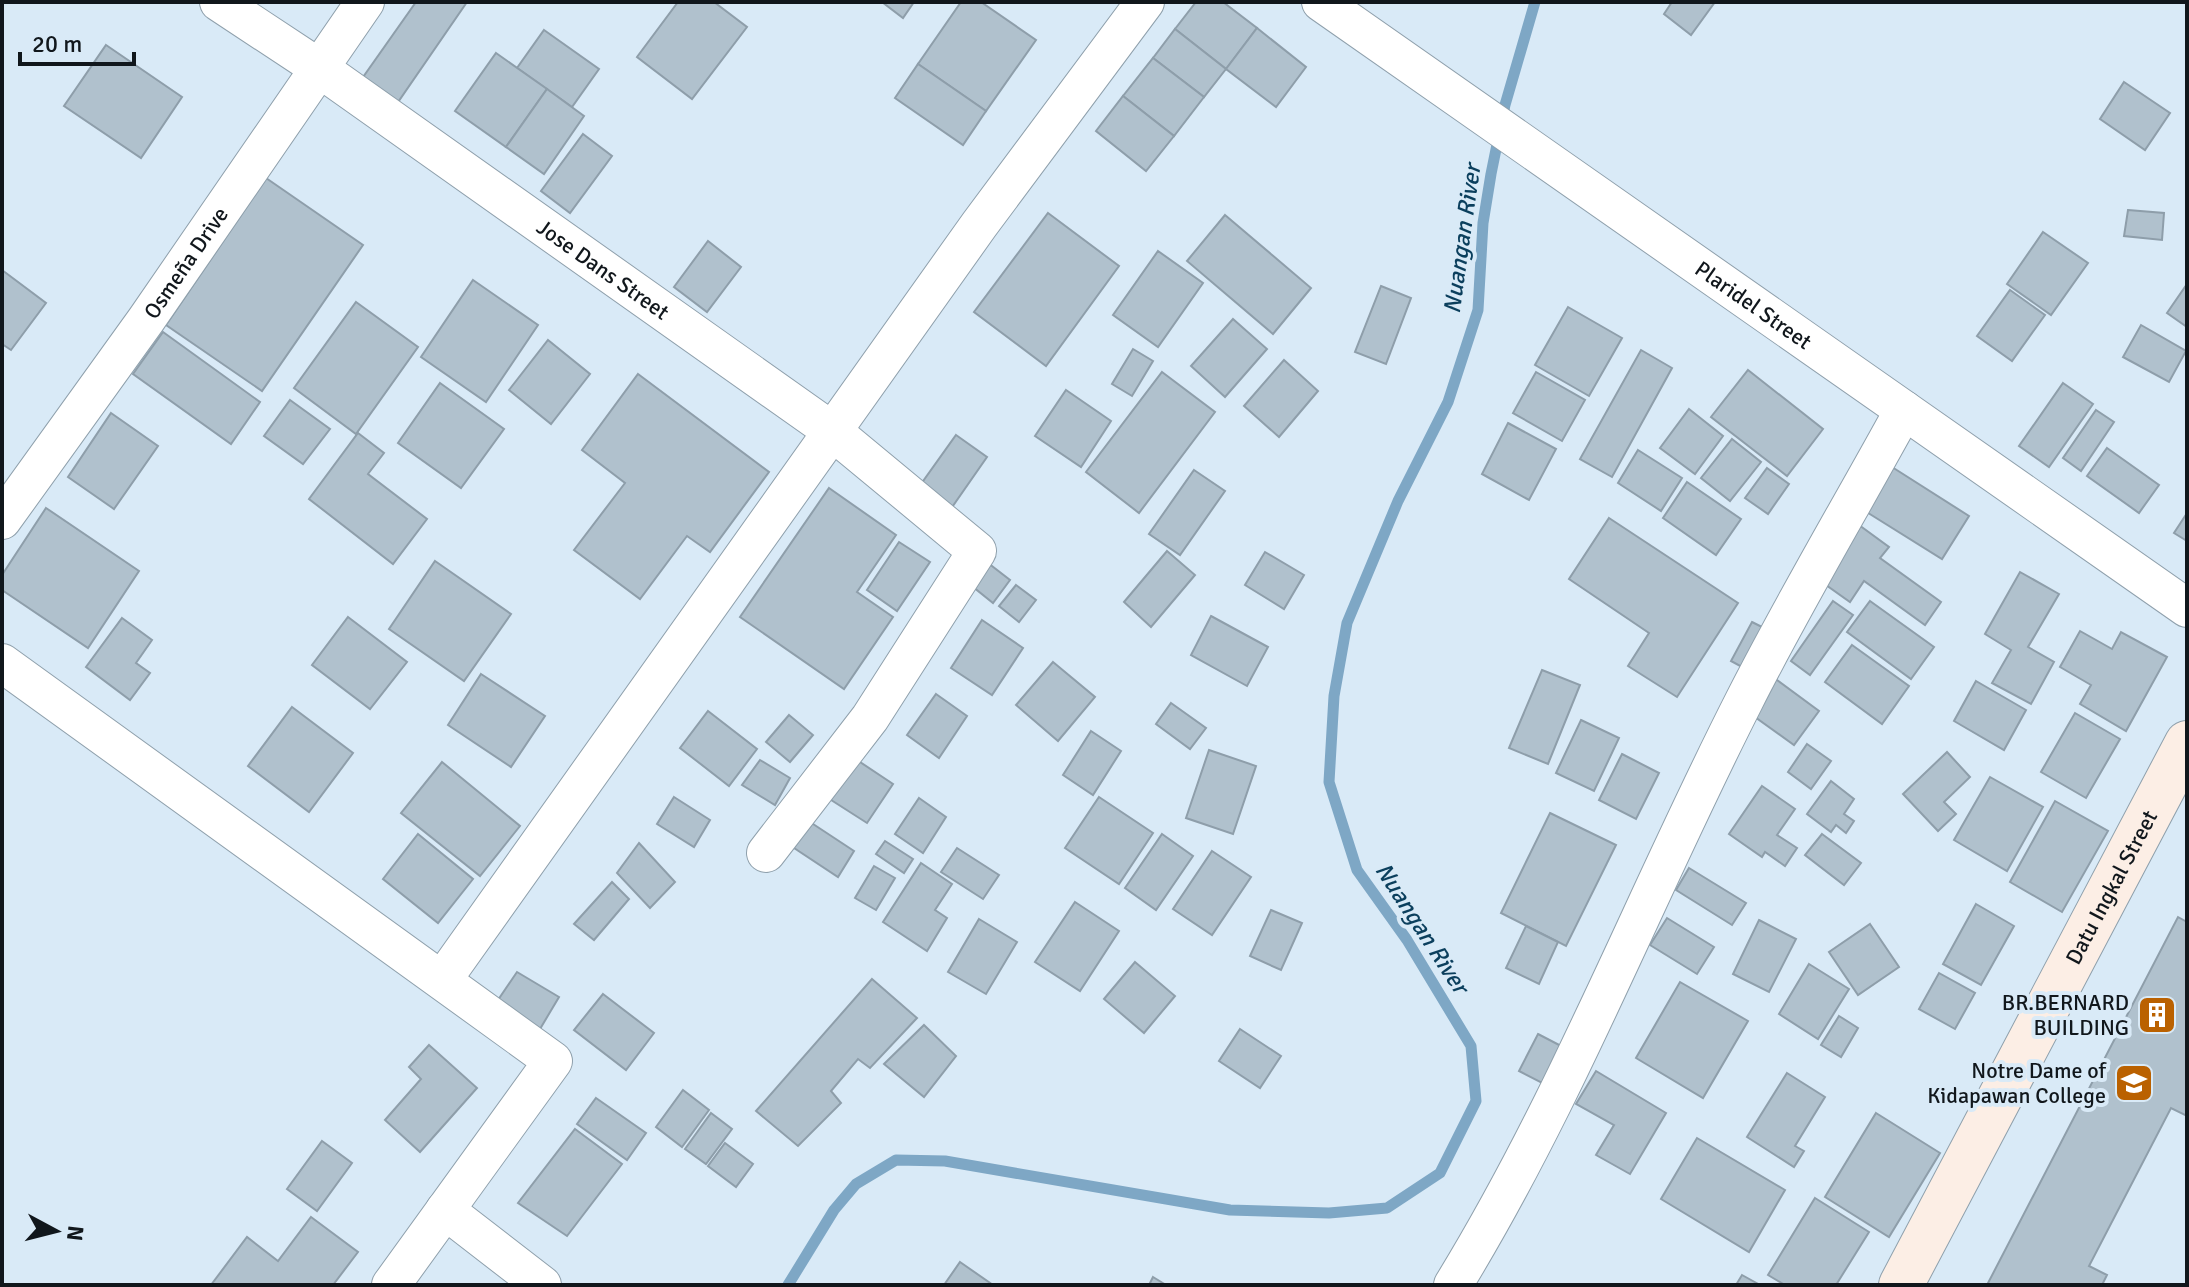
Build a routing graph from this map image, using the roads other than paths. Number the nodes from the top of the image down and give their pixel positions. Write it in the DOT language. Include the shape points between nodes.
graph roads {
  1 [pos="219,2"];
  2 [pos="365,2"];
  3 [pos="1145,2"];
  4 [pos="1321,2"];
  5 [pos="319,68"];
  6 [pos="1904,410"];
  7 [pos="832,431"];
  8 [pos="2,520"];
  9 [pos="2187,608"];
  10 [pos="2,663"];
  11 [pos="2187,743"];
  12 [pos="766,853"];
  13 [pos="443,979"];
  14 [pos="445,1210"];
  15 [pos="391,1285"];
  16 [pos="542,1285"];
  17 [pos="1453,1285"];
  18 [pos="1901,1285"];
  1 -- 5 [label="street, Jose Dans Street"];
  2 -- 5 [label="street, Osmeña Drive"];
  3 -- 7 [label="street"];
  4 -- 6 [label="street, Plaridel Street"];
  5 -- 7 [label="street, Jose Dans Street"];
  5 -- 8 [label="street, Osmeña Drive"];
  6 -- 9 [label="street, Plaridel Street"];
  6 -- 17 [label="street" via="1744,700 1565,1079 1493,1220"];
  7 -- 12 [label="street, Jose Dans Street" via="977,551 870,718"];
  7 -- 13 [label="street"];
  10 -- 13 [label="street"];
  11 -- 18 [label="street, Datu Ingkal Street"];
  13 -- 14 [label="street" via="553,1061"];
  14 -- 15 [label="street"];
  14 -- 16 [label="street"];
}
